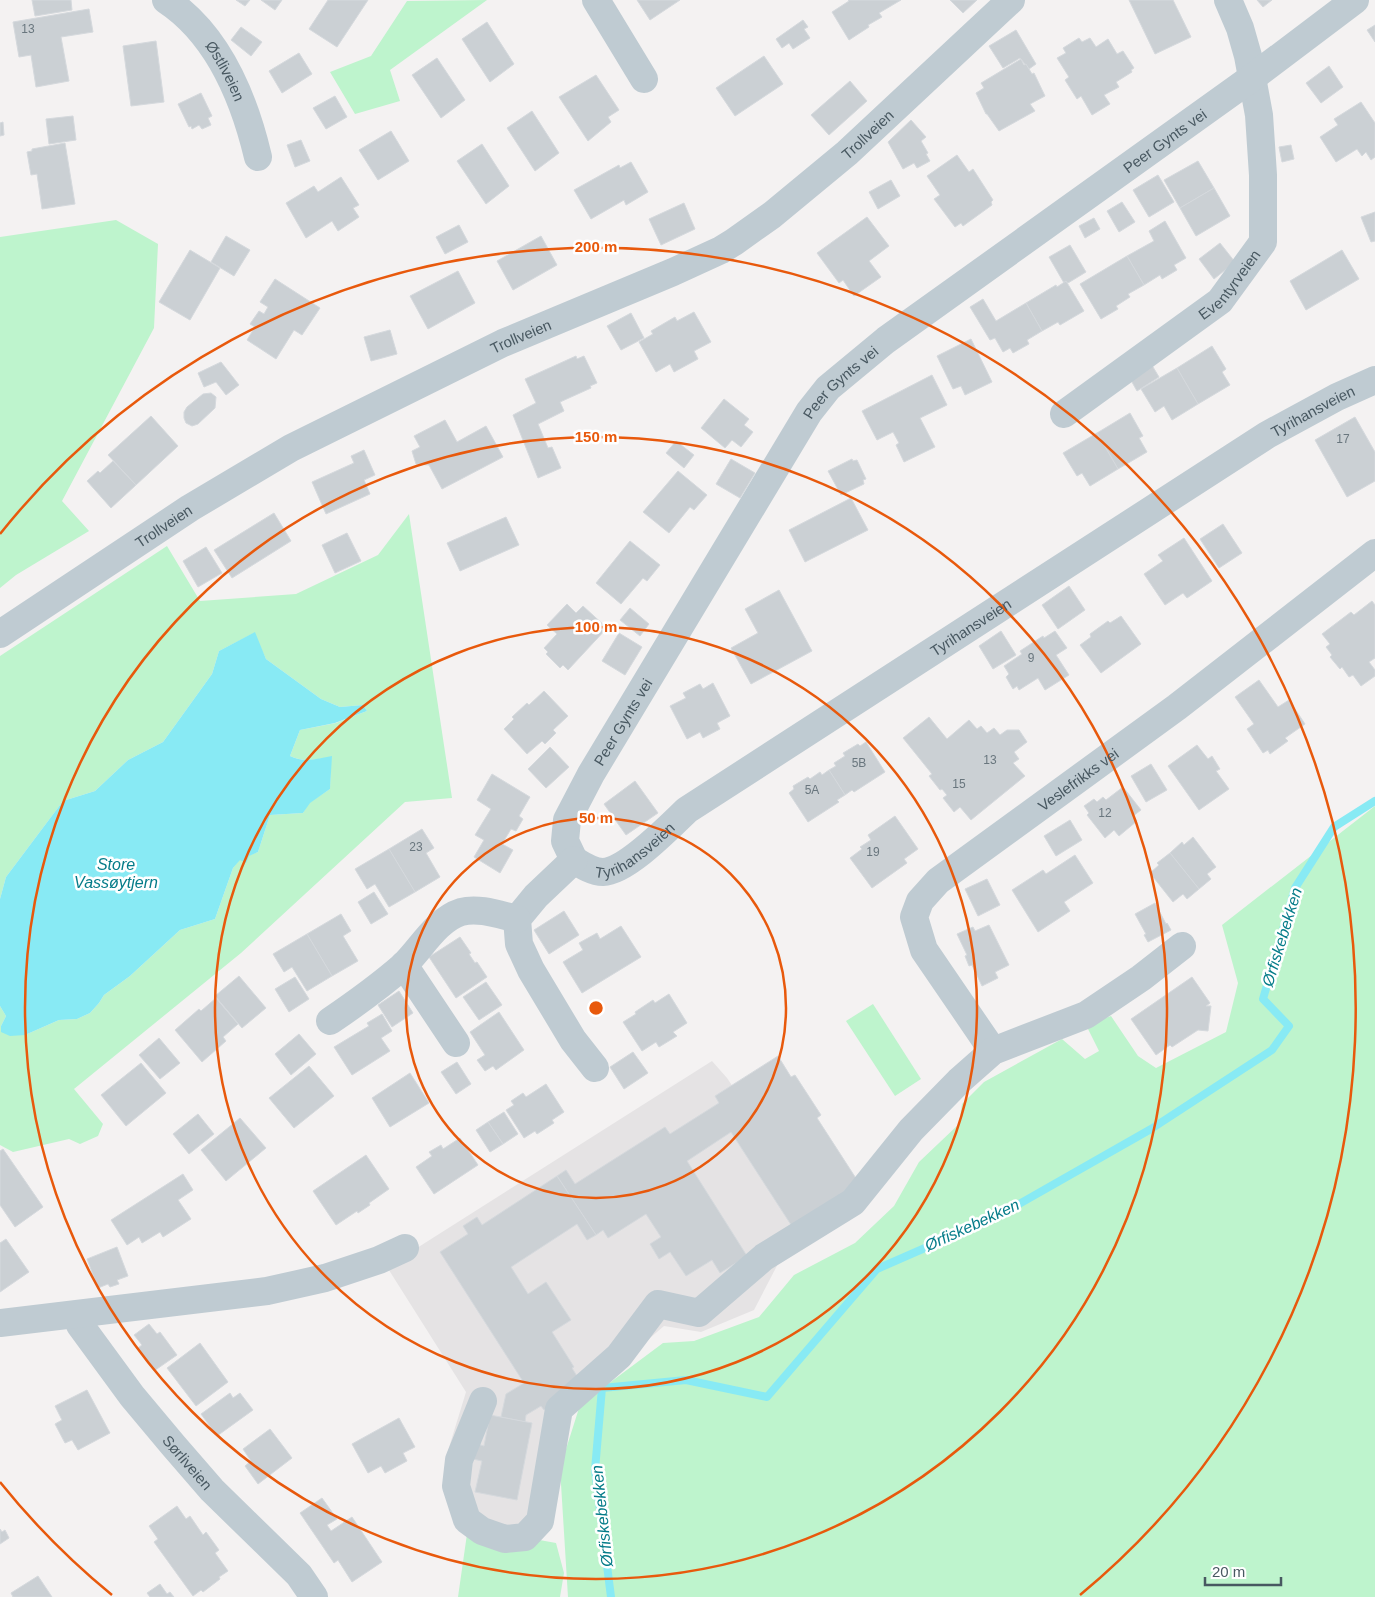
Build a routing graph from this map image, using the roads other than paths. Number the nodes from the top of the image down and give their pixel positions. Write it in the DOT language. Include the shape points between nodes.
graph roads {
  1 [pos="166,0"];
  2 [pos="596,0"];
  3 [pos="1011,0"];
  4 [pos="1228,0"];
  5 [pos="1355,0"];
  6 [pos="1253,77"];
  7 [pos="644,79"];
  8 [pos="258,157"];
  9 [pos="1375,380"];
  10 [pos="1064,414"];
  11 [pos="1375,553"];
  12 [pos="0,634"];
  13 [pos="574,860"];
  14 [pos="518,918"];
  15 [pos="1182,946"];
  16 [pos="404,965"];
  17 [pos="330,1022"];
  18 [pos="456,1043"];
  19 [pos="993,1052"];
  20 [pos="595,1068"];
  21 [pos="405,1248"];
  22 [pos="77,1315"];
  23 [pos="0,1323"];
  24 [pos="483,1401"];
  25 [pos="314,1597"];
  1 -- 8 [label="street, Østliveien" via="183,12 209,41 236,89"];
  2 -- 7 [label="street"];
  3 -- 12 [label="street, Trollveien" via="847,153 734,242 680,269 503,343 291,448 190,508"];
  4 -- 6 [label="street, Eventyrveien" via="1240,28"];
  5 -- 6 [label="street, Peer Gynts vei"];
  6 -- 10 [label="street, Eventyrveien" via="1263,175 1262,242 1220,301"];
  6 -- 13 [label="street, Peer Gynts vei" via="886,340 844,373 818,399 587,782 567,820 565,841"];
  9 -- 13 [label="street, Tyrihansveien" via="1337,397 1251,446 687,810 618,868 602,872"];
  11 -- 19 [label="street, Veslefrikks vei" via="1176,707 938,881 920,901 914,917 924,950"];
  13 -- 14 [label="street"];
  14 -- 16 [label="street" via="474,910 459,913 441,925"];
  14 -- 20 [label="street" via="519,944 531,970"];
  15 -- 19 [label="street" via="1086,1015"];
  16 -- 17 [label="street"];
  16 -- 18 [label="street"];
  19 -- 24 [label="street" via="910,1130 853,1202 764,1257 699,1313 658,1304 619,1356 559,1409 540,1521 525,1537 505,1539 482,1531 467,1520 456,1486 459,1460"];
  21 -- 22 [label="street" via="325,1278 267,1291"];
  22 -- 23 [label="street"];
  22 -- 25 [label="street, Sørliveien" via="80,1325 132,1396 173,1445 212,1490 299,1575"];
}
